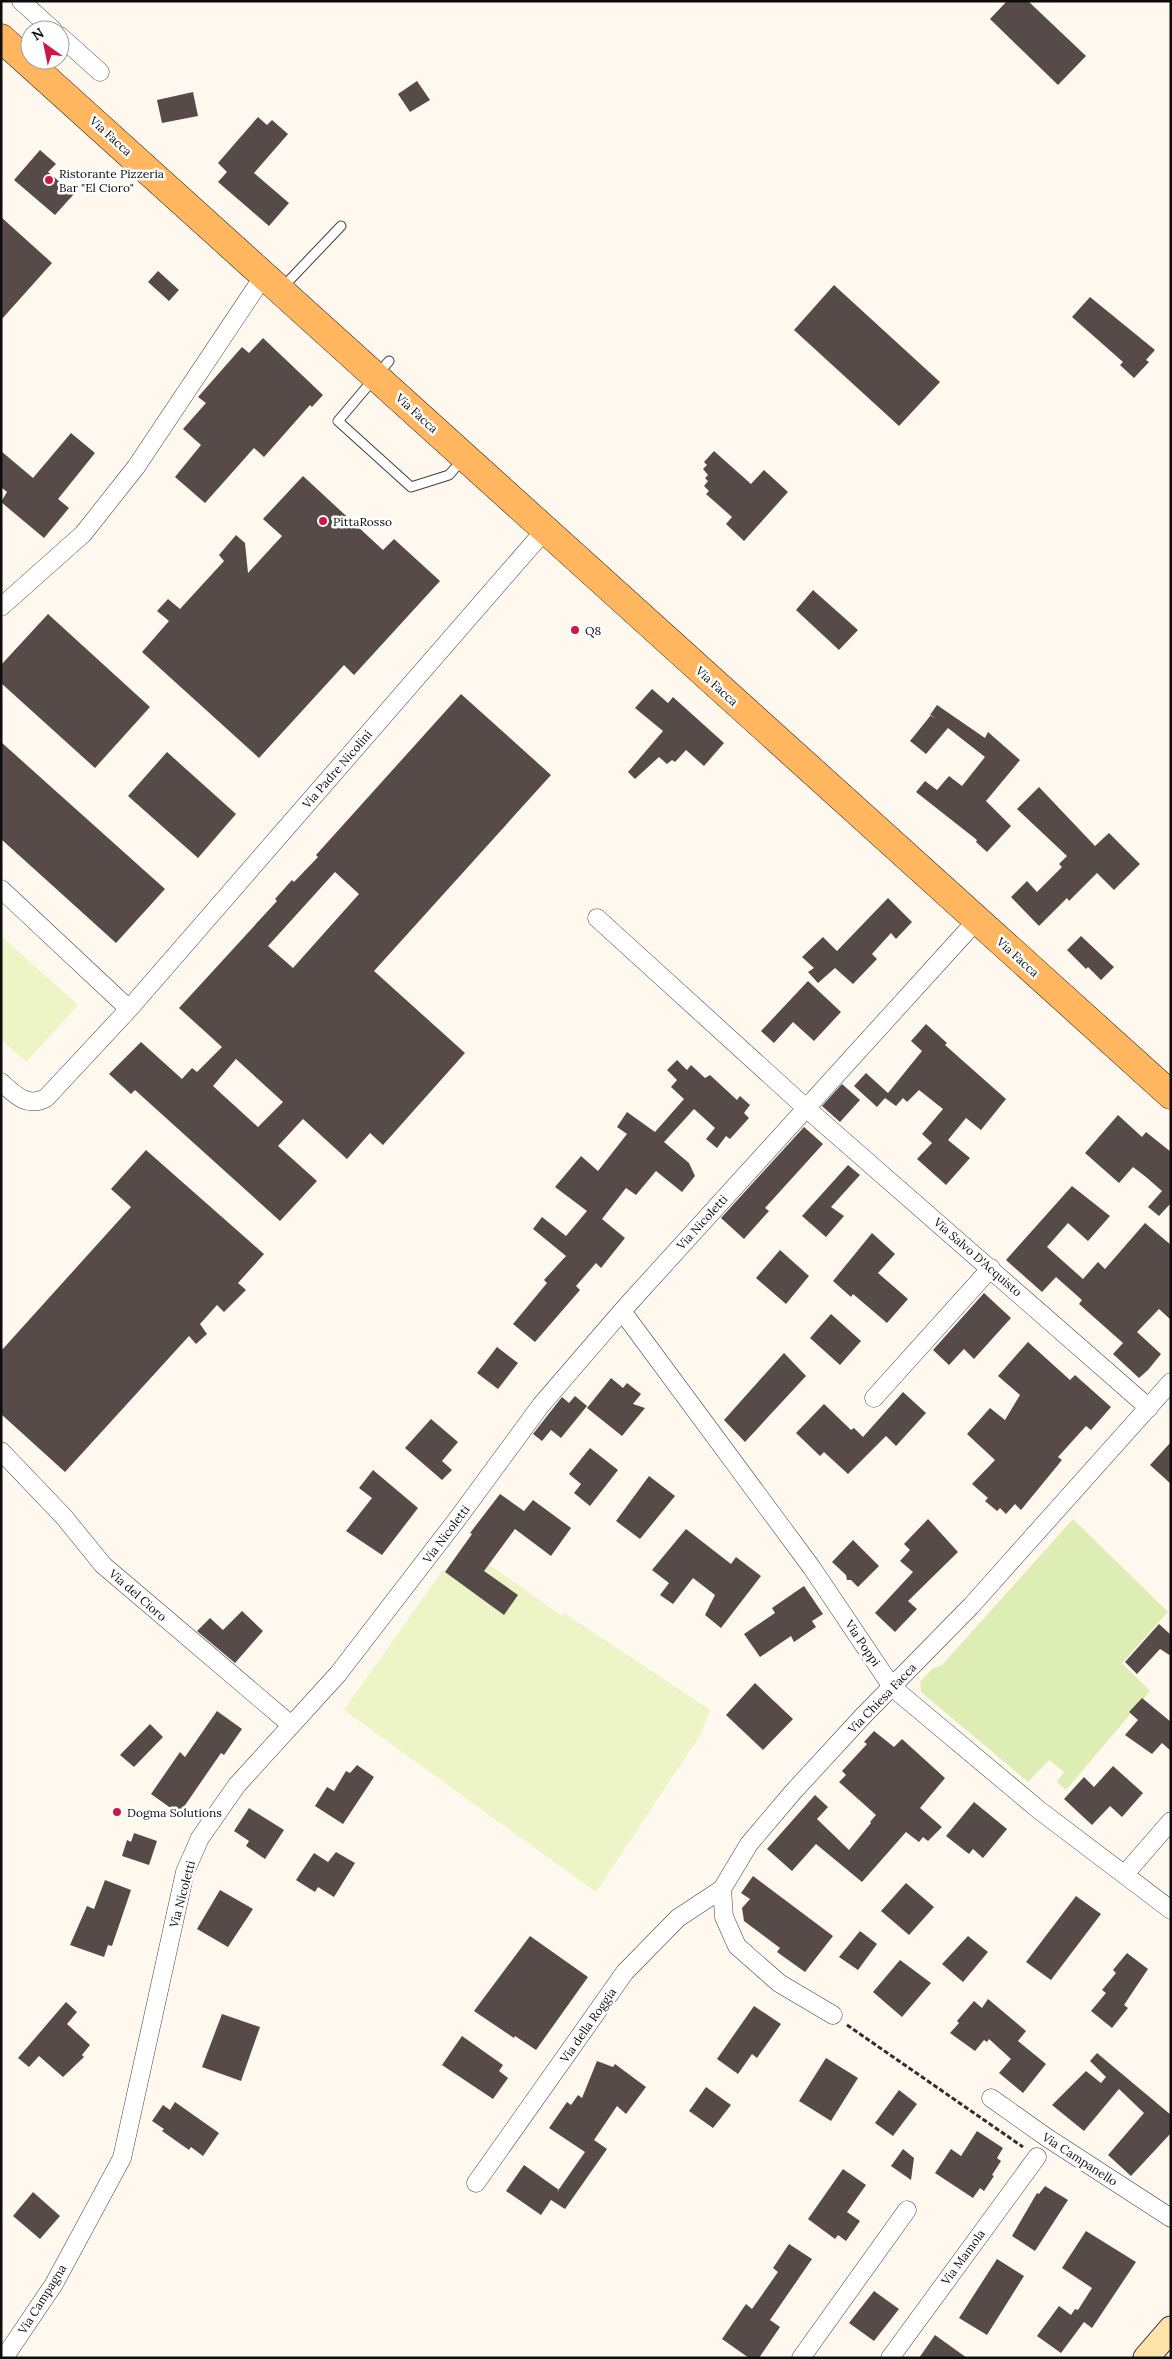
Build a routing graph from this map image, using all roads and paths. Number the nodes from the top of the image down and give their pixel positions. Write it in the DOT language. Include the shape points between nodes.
graph roads {
  1 [pos="21,1"];
  2 [pos="42,20"];
  3 [pos="1,38"];
  4 [pos="70,45"];
  5 [pos="100,72"];
  6 [pos="341,226"];
  7 [pos="273,282"];
  8 [pos="383,369"];
  9 [pos="466,456"];
  10 [pos="545,530"];
  11 [pos="1,608"];
  12 [pos="1,889"];
  13 [pos="597,918"];
  14 [pos="977,920"];
  15 [pos="129,1009"];
  16 [pos="1,1082"];
  17 [pos="1171,1095"];
  18 [pos="806,1108"];
  19 [pos="991,1268"];
  20 [pos="622,1311"];
  21 [pos="1171,1382"];
  22 [pos="874,1398"];
  23 [pos="1149,1408"];
  24 [pos="1,1451"];
  25 [pos="892,1687"];
  26 [pos="290,1724"];
  27 [pos="1171,1821"];
  28 [pos="1125,1874"];
  29 [pos="722,1889"];
  30 [pos="1171,1910"];
  31 [pos="832,2015"];
  32 [pos="991,2098"];
  33 [pos="1037,2157"];
  34 [pos="476,2184"];
  35 [pos="907,2210"];
  36 [pos="1171,2218"];
  37 [pos="78,2239"];
  38 [pos="1171,2329"];
  39 [pos="4,2358"];
  40 [pos="801,2358"];
  41 [pos="890,2358"];
  42 [pos="1146,2358"];
  1 -- 2 [label="street"];
  3 -- 7 [label="main road, Via Facca"];
  4 -- 5 [label="street"];
  6 -- 7 [label="lane"];
  7 -- 8 [label="main road, Via Facca"];
  7 -- 11 [label="street" via="83,534"];
  8 -- 9 [label="main road, Via Facca"];
  8 -- 9 [label="lane" via="338,421 411,487 449,475"];
  9 -- 10 [label="main road, Via Facca"];
  10 -- 14 [label="main road, Via Facca"];
  10 -- 15 [label="street, Via Padre Nicolini"];
  12 -- 15 [label="street"];
  13 -- 18 [label="street, Via Salvo D'Acquisto"];
  14 -- 17 [label="main road, Via Facca"];
  14 -- 18 [label="street, Via Nicoletti"];
  15 -- 16 [label="street, Via Padre Nicolini" via="46,1098 37,1103 21,1100"];
  18 -- 19 [label="street, Via Salvo D'Acquisto"];
  18 -- 20 [label="street, Via Nicoletti"];
  19 -- 22 [label="street"];
  19 -- 23 [label="street, Via Salvo D'Acquisto"];
  20 -- 25 [label="street, Via Poppi" via="812,1568"];
  20 -- 26 [label="street, Via Nicoletti" via="541,1405 338,1674"];
  21 -- 23 [label="street, Via Chiesa Facca"];
  23 -- 25 [label="street, Via Chiesa Facca" via="971,1606"];
  24 -- 26 [label="street, Via del Cioro" via="64,1517 103,1565"];
  25 -- 28 [label="street, Via Poppi" via="1039,1810"];
  25 -- 29 [label="street, Via Chiesa Facca" via="749,1844"];
  26 -- 37 [label="street, Via Nicoletti" via="237,1785 200,1838 185,1872 122,2158"];
  27 -- 28 [label="street"];
  28 -- 30 [label="street, Via Poppi"];
  29 -- 31 [label="street" via="724,1917 737,1946 779,1983"];
  29 -- 34 [label="street, Via della Roggia" via="678,1918 625,1972"];
  31 -- 33 [label="path"];
  32 -- 36 [label="street, Via Campanello"];
  33 -- 41 [label="street, Via Mamola"];
  35 -- 40 [label="street"];
  37 -- 39 [label="street, Via Campagna" via="54,2284"];
  38 -- 42 [label="main road"];
}
